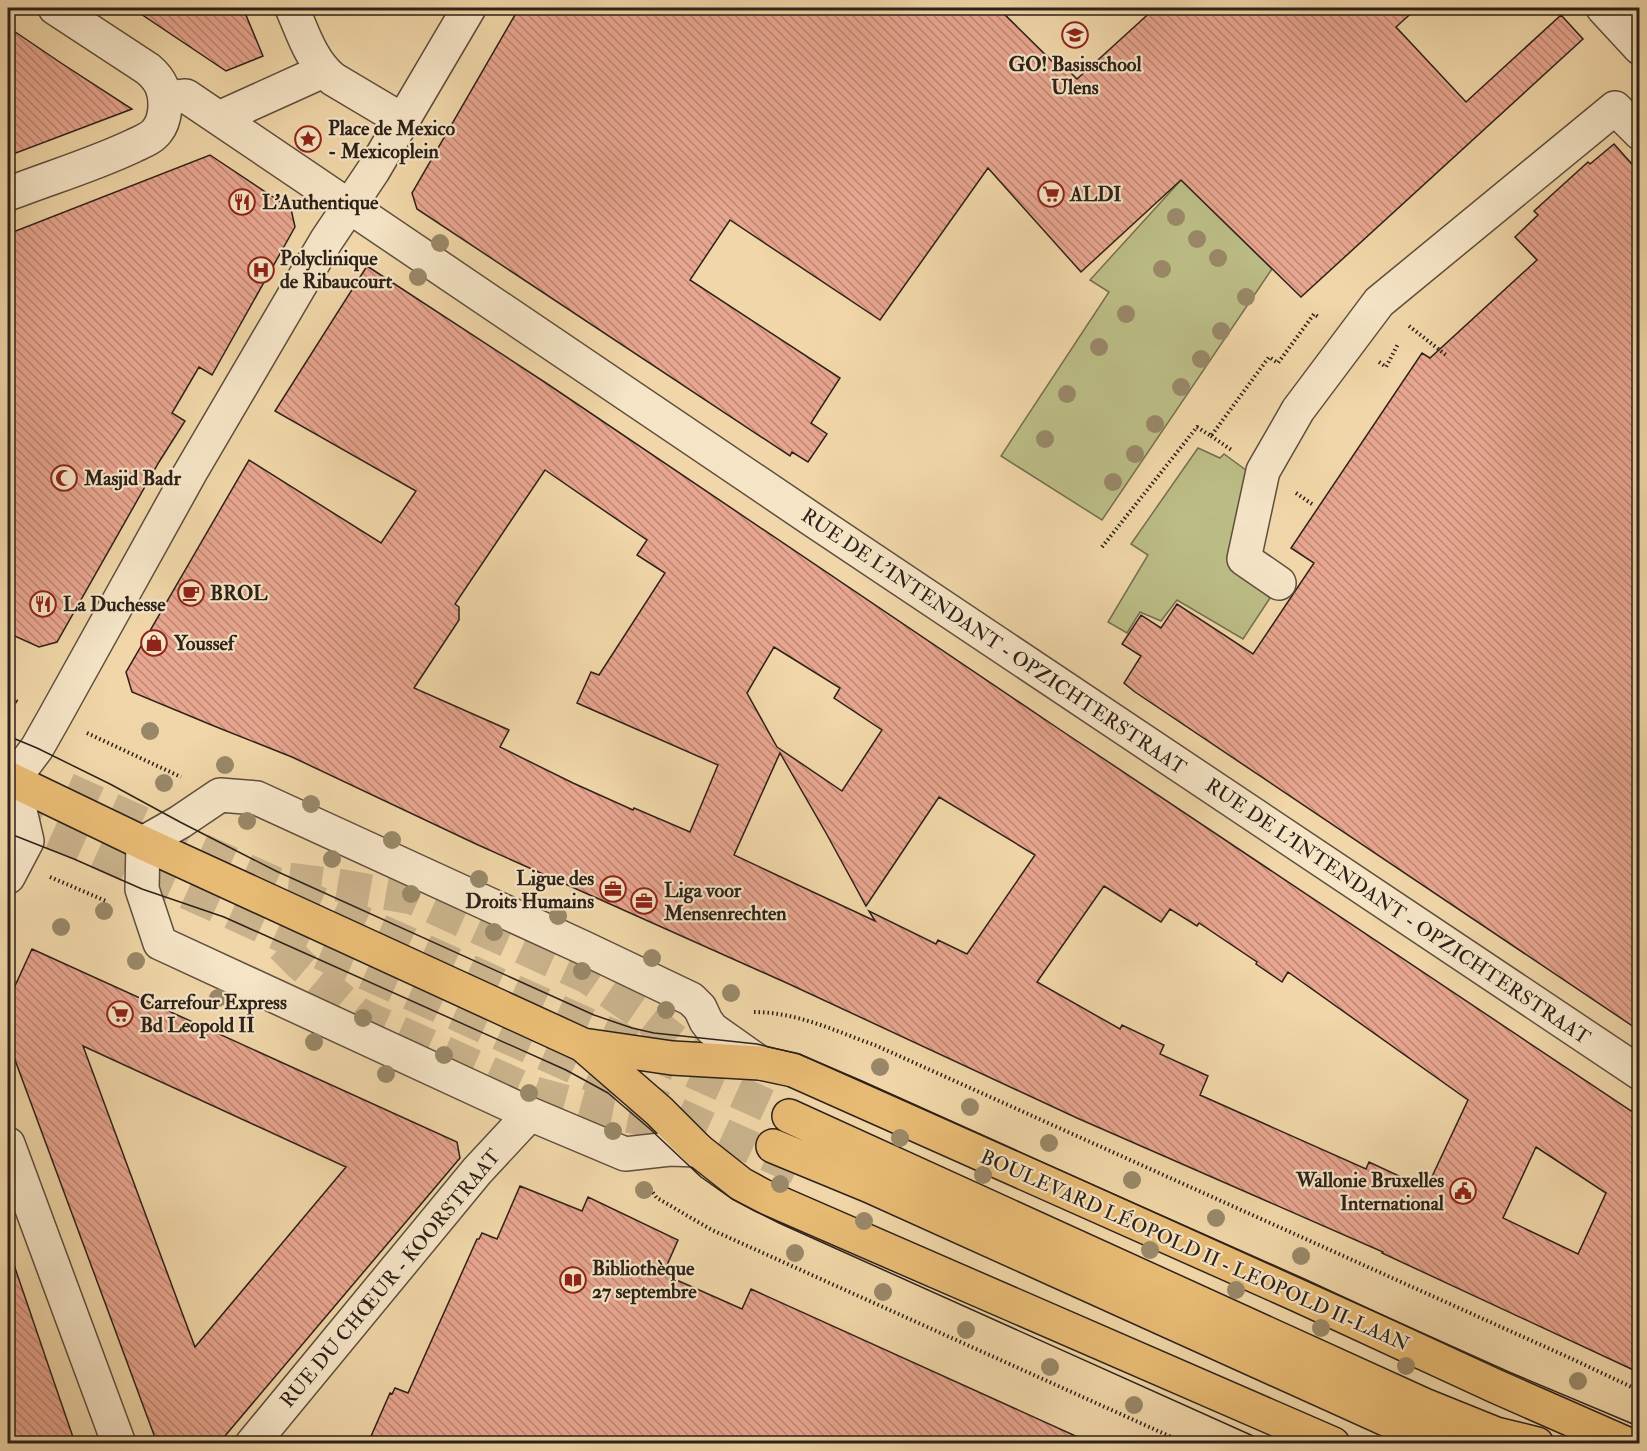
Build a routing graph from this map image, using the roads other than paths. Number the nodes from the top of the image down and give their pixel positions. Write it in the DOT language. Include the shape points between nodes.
graph roads {
  1 [pos="55,8"];
  2 [pos="292,8"];
  3 [pos="469,8"];
  4 [pos="1603,8"];
  5 [pos="1640,48"];
  6 [pos="324,72"];
  7 [pos="165,98"];
  8 [pos="219,118"];
  9 [pos="402,120"];
  10 [pos="1636,122"];
  11 [pos="8,194"];
  12 [pos="350,207"];
  13 [pos="1279,583"];
  14 [pos="9,780"];
  15 [pos="143,843"];
  16 [pos="12,870"];
  17 [pos="583,1045"];
  18 [pos="760,1064"];
  19 [pos="1640,1073"];
  20 [pos="530,1114"];
  21 [pos="789,1116"];
  22 [pos="8,1144"];
  23 [pos="773,1146"];
  24 [pos="698,1150"];
  25 [pos="119,1443"];
  26 [pos="252,1443"];
  27 [pos="1333,1443"];
  28 [pos="1441,1443"];
  29 [pos="1537,1443"];
  30 [pos="1627,1443"];
  1 -- 7 [label="street" via="148,69"];
  2 -- 6 [label="street"];
  3 -- 9 [label="street"];
  4 -- 5 [label="street"];
  6 -- 8 [label="street"];
  6 -- 9 [label="street"];
  7 -- 8 [label="street" via="186,96"];
  7 -- 11 [label="street" via="163,118 149,138"];
  8 -- 12 [label="street"];
  9 -- 12 [label="street"];
  10 -- 13 [label="street" via="1615,108 1379,302 1364,321 1298,410 1263,471 1244,559"];
  12 -- 14 [label="street" via="326,241 190,473 37,748"];
  12 -- 19 [label="street, RUE DE L'INTENDANT - OPZICHTERSTRAAT"];
  14 -- 15 [label="main road, BOULEVARD LÉOPOLD II - LEOPOLD II-LAAN"];
  14 -- 16 [label="street" via="27,841"];
  15 -- 17 [label="main road, BOULEVARD LÉOPOLD II - LEOPOLD II-LAAN"];
  15 -- 18 [label="street, BOULEVARD LÉOPOLD II - LEOPOLD II-LAAN" via="220,795 257,798 691,999 712,1029"];
  15 -- 20 [label="street" via="142,889 160,943"];
  17 -- 18 [label="main road, BOULEVARD LÉOPOLD II - LEOPOLD II-LAAN" via="672,1058"];
  17 -- 24 [label="main road, BOULEVARD LÉOPOLD II - LEOPOLD II-LAAN"];
  18 -- 30 [label="main road, BOULEVARD LÉOPOLD II - LEOPOLD II-LAAN" via="793,1070"];
  20 -- 24 [label="street" via="625,1154"];
  20 -- 26 [label="street, RUE DU CHŒUR - KOORSTRAAT" via="477,1171"];
  21 -- 29 [label="main road" via="1424,1405 1496,1434"];
  22 -- 25 [label="street"];
  23 -- 28 [label="main road"];
  24 -- 27 [label="main road, BOULEVARD LÉOPOLD II - LEOPOLD II-LAAN" via="764,1197"];
}
